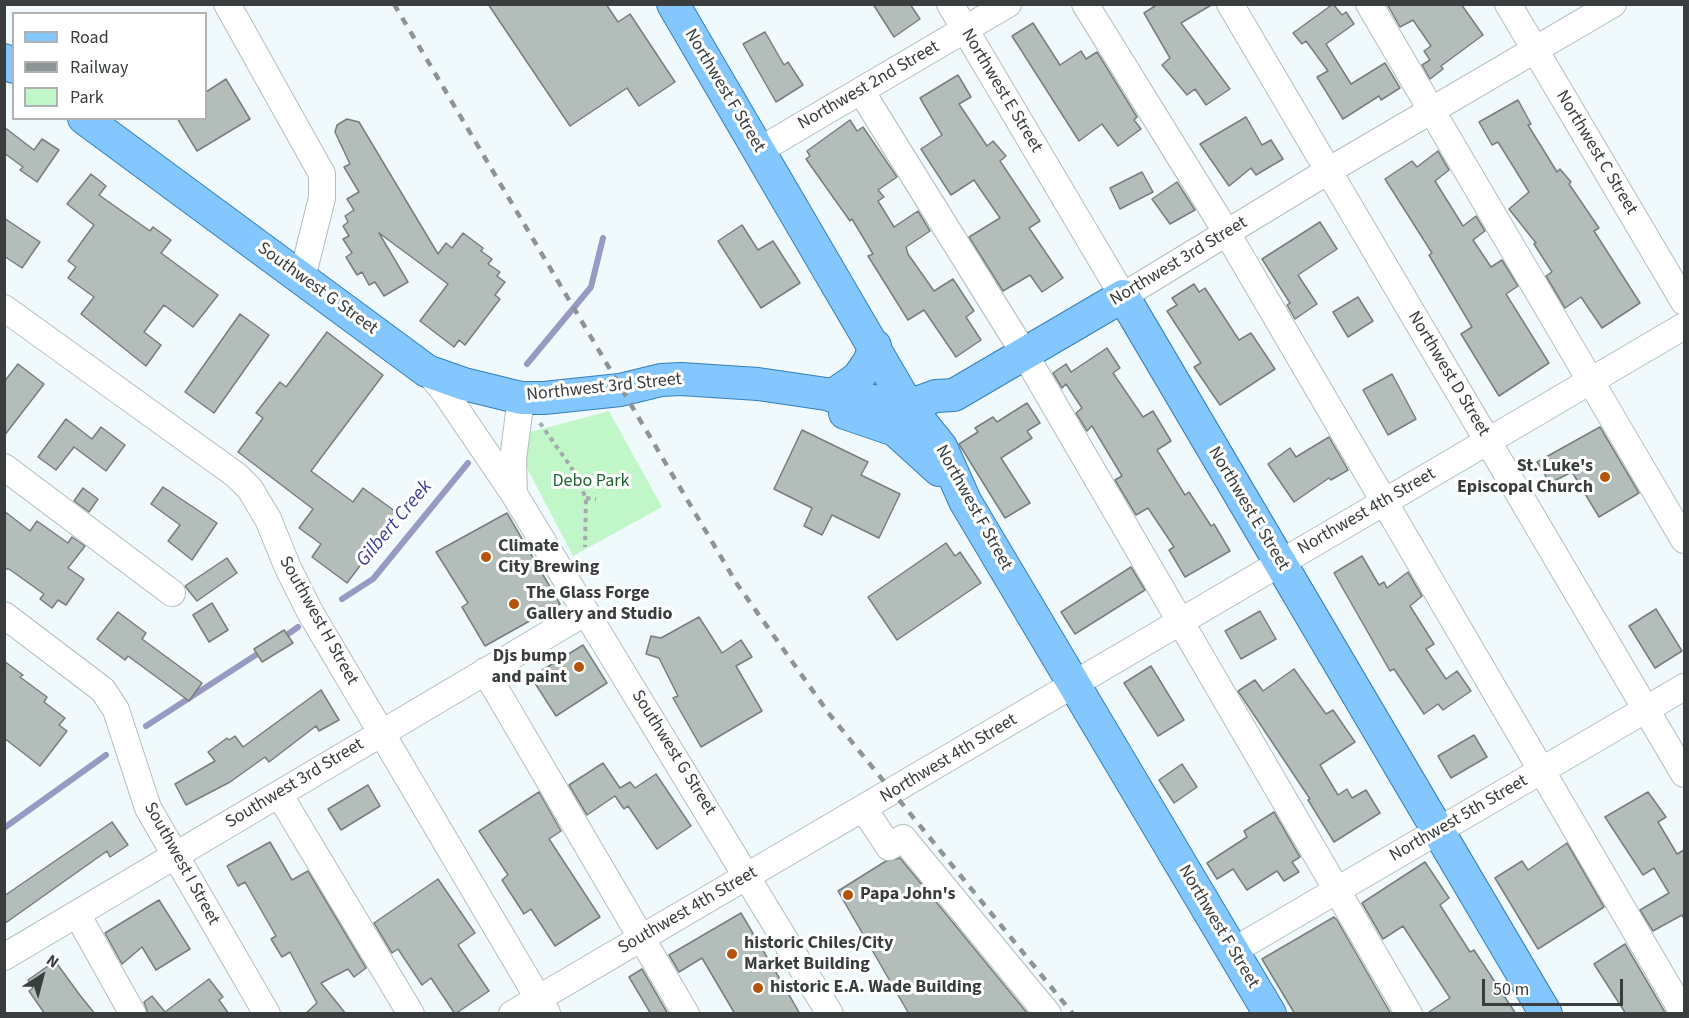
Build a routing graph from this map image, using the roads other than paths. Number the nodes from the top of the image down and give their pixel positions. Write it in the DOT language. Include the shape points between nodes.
graph roads {
  1 [pos="227,4"];
  2 [pos="673,4"];
  3 [pos="950,4"];
  4 [pos="1008,4"];
  5 [pos="1086,4"];
  6 [pos="1230,4"];
  7 [pos="1369,4"];
  8 [pos="1508,4"];
  9 [pos="1613,4"];
  10 [pos="965,30"];
  11 [pos="1535,51"];
  12 [pos="861,91"];
  13 [pos="1432,112"];
  14 [pos="87,120"];
  15 [pos="760,150"];
  16 [pos="1328,171"];
  17 [pos="1227,233"];
  18 [pos="302,278"];
  19 [pos="1123,296"];
  20 [pos="1684,302"];
  21 [pos="4,308"];
  22 [pos="1684,326"];
  23 [pos="875,346"];
  24 [pos="1024,353"];
  25 [pos="427,371"];
  26 [pos="713,380"];
  27 [pos="1593,380"];
  28 [pos="954,395"];
  29 [pos="832,396"];
  30 [pos="908,406"];
  31 [pos="529,409"];
  32 [pos="934,437"];
  33 [pos="1488,441"];
  34 [pos="4,467"];
  35 [pos="513,494"];
  36 [pos="965,501"];
  37 [pos="1384,502"];
  38 [pos="1684,540"];
  39 [pos="1280,563"];
  40 [pos="171,592"];
  41 [pos="586,612"];
  42 [pos="4,615"];
  43 [pos="1181,621"];
  44 [pos="485,671"];
  45 [pos="1075,684"];
  46 [pos="1684,687"];
  47 [pos="1646,709"];
  48 [pos="381,732"];
  49 [pos="1542,770"];
  50 [pos="1684,774"];
  51 [pos="279,794"];
  52 [pos="864,809"];
  53 [pos="1438,831"];
  54 [pos="175,856"];
  55 [pos="748,875"];
  56 [pos="1336,889"];
  57 [pos="77,914"];
  58 [pos="642,938"];
  59 [pos="1233,951"];
  60 [pos="4,957"];
  61 [pos="543,1006"];
  62 [pos="133,1014"];
  63 [pos="267,1014"];
  64 [pos="411,1014"];
  65 [pos="512,1014"];
  66 [pos="686,1014"];
  67 [pos="830,1014"];
  68 [pos="1048,1014"];
  69 [pos="1270,1014"];
  70 [pos="1409,1014"];
  71 [pos="1546,1014"];
  72 [pos="1684,1014"];
  1 -- 18 [label="street" via="322,174 322,198"];
  2 -- 15 [label="main road, Northwest F Street"];
  3 -- 10 [label="street, Northwest E Street"];
  4 -- 10 [label="street, Northwest 2nd Street"];
  5 -- 17 [label="street"];
  6 -- 16 [label="street, Northwest D Street"];
  7 -- 13 [label="street"];
  8 -- 11 [label="street, Northwest C Street"];
  9 -- 11 [label="street, Northwest 3rd Street"];
  10 -- 12 [label="street, Northwest 2nd Street"];
  10 -- 19 [label="street, Northwest E Street"];
  11 -- 13 [label="street, Northwest 3rd Street"];
  11 -- 20 [label="street, Northwest C Street"];
  12 -- 15 [label="street, Northwest 2nd Street"];
  12 -- 24 [label="street"];
  13 -- 16 [label="street, Northwest 3rd Street"];
  13 -- 27 [label="street"];
  14 -- 18 [label="main road, Southwest G Street"];
  15 -- 23 [label="main road, Northwest F Street"];
  16 -- 17 [label="street, Northwest 3rd Street"];
  16 -- 33 [label="street, Northwest D Street"];
  17 -- 19 [label="street, Northwest 3rd Street"];
  17 -- 37 [label="street"];
  18 -- 25 [label="main road, Southwest G Street"];
  19 -- 24 [label="main road, Northwest 3rd Street"];
  19 -- 39 [label="main road, Northwest E Street"];
  21 -- 48 [label="street, Southwest H Street" via="250,489 268,519 310,612"];
  22 -- 27 [label="street, Northwest 4th Street"];
  23 -- 29 [label="main road" via="858,378"];
  23 -- 30 [label="main road, Northwest F Street"];
  24 -- 28 [label="main road, Northwest 3rd Street"];
  24 -- 43 [label="street"];
  25 -- 31 [label="main road, Northwest 3rd Street"];
  25 -- 35 [label="street, Southwest G Street"];
  26 -- 29 [label="main road, Northwest 3rd Street"];
  26 -- 31 [label="main road, Northwest 3rd Street" via="661,380 620,390 544,398"];
  26 -- 36 [label="main road, Northwest 3rd Street" via="881,423 922,453"];
  27 -- 33 [label="street, Northwest 4th Street"];
  27 -- 38 [label="street"];
  28 -- 30 [label="main road, Northwest 3rd Street" via="936,396"];
  28 -- 32 [label="main road"];
  29 -- 30 [label="main road, Northwest 3rd Street"];
  30 -- 32 [label="main road, Northwest F Street"];
  31 -- 35 [label="street" via="513,459"];
  32 -- 36 [label="main road, Northwest F Street"];
  33 -- 37 [label="street, Northwest 4th Street"];
  33 -- 47 [label="street, Northwest D Street"];
  34 -- 40 [label="street"];
  35 -- 41 [label="street, Southwest G Street"];
  36 -- 45 [label="main road, Northwest F Street"];
  37 -- 39 [label="street, Northwest 4th Street"];
  37 -- 49 [label="street"];
  39 -- 43 [label="street, Northwest 4th Street"];
  39 -- 53 [label="main road, Northwest E Street"];
  41 -- 44 [label="street, Southwest 3rd Street"];
  41 -- 55 [label="street, Southwest G Street"];
  42 -- 54 [label="street, Southwest I Street" via="103,690 116,710 148,808"];
  43 -- 45 [label="street, Northwest 4th Street"];
  43 -- 56 [label="street"];
  44 -- 48 [label="street, Southwest 3rd Street"];
  44 -- 58 [label="street"];
  45 -- 52 [label="street, Northwest 4th Street"];
  45 -- 59 [label="main road, Northwest F Street"];
  46 -- 47 [label="street, Northwest 5th Street"];
  47 -- 49 [label="street, Northwest 5th Street"];
  47 -- 50 [label="street, Northwest D Street"];
  48 -- 51 [label="street, Southwest 3rd Street"];
  48 -- 61 [label="street, Southwest H Street"];
  49 -- 53 [label="street, Northwest 5th Street"];
  49 -- 72 [label="street"];
  51 -- 54 [label="street, Southwest 3rd Street"];
  51 -- 64 [label="street"];
  52 -- 55 [label="street, Southwest 4th Street"];
  52 -- 68 [label="street" via="889,847 903,838"];
  53 -- 56 [label="street, Northwest 5th Street"];
  53 -- 71 [label="main road, Northwest E Street"];
  54 -- 57 [label="street, Southwest 3rd Street"];
  54 -- 63 [label="street, Southwest I Street"];
  55 -- 58 [label="street, Southwest 4th Street"];
  55 -- 67 [label="street, Southwest G Street"];
  56 -- 59 [label="street, Northwest 5th Street"];
  56 -- 70 [label="street"];
  57 -- 60 [label="street, Southwest 3rd Street"];
  57 -- 62 [label="street"];
  58 -- 61 [label="street, Southwest 4th Street"];
  58 -- 66 [label="street"];
  59 -- 69 [label="main road, Northwest F Street"];
  61 -- 65 [label="street, Southwest 4th Street"];
}
